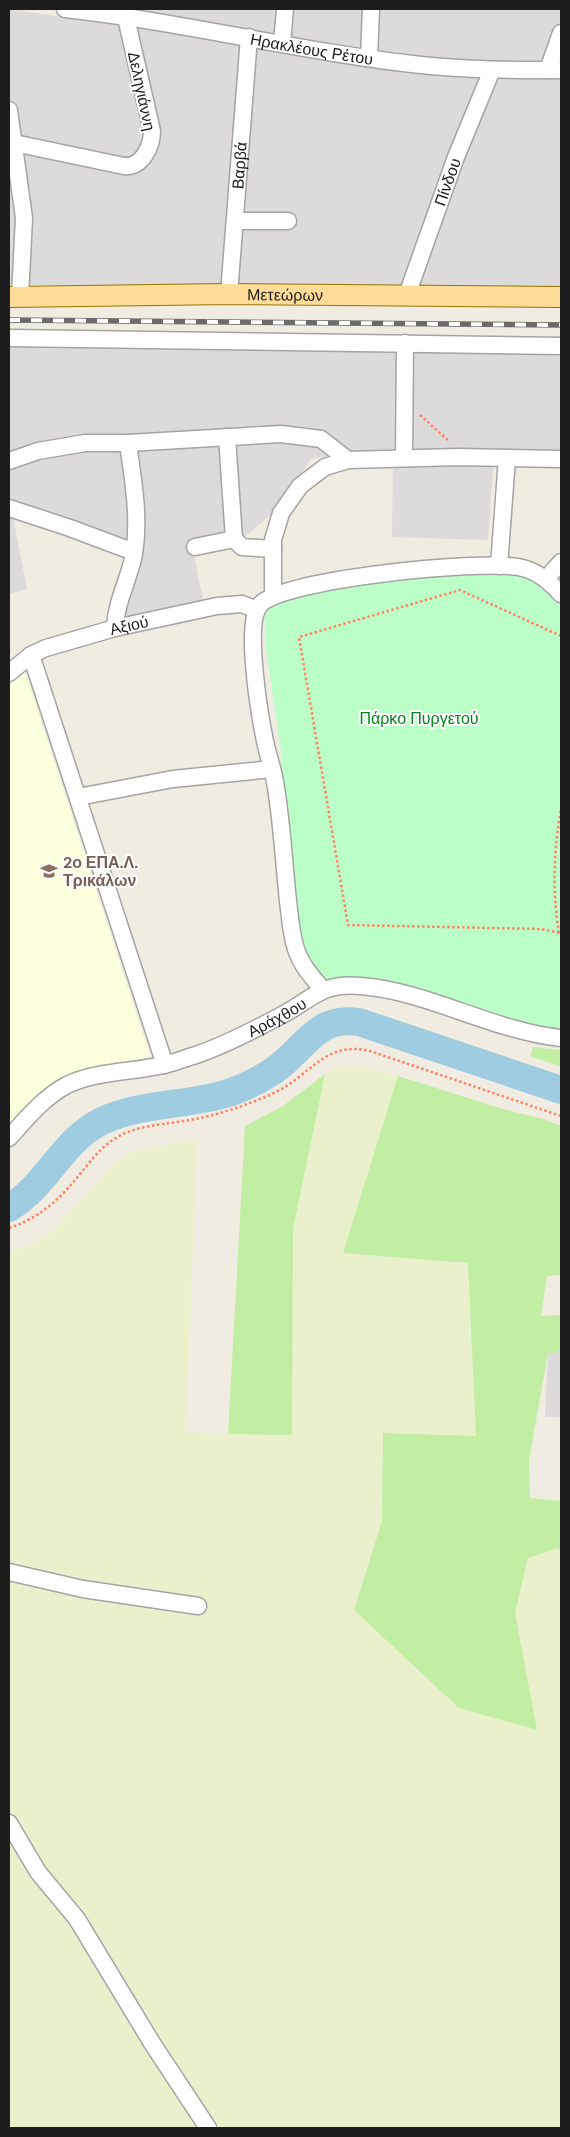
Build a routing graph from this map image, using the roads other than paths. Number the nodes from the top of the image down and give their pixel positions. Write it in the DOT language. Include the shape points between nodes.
graph roads {
  1 [pos="64,9"];
  2 [pos="285,9"];
  3 [pos="371,9"];
  4 [pos="124,12"];
  5 [pos="561,32"];
  6 [pos="249,37"];
  7 [pos="282,43"];
  8 [pos="369,58"];
  9 [pos="492,70"];
  10 [pos="555,70"];
  11 [pos="9,110"];
  12 [pos="14,143"];
  13 [pos="235,221"];
  14 [pos="288,221"];
  15 [pos="229,294"];
  16 [pos="407,295"];
  17 [pos="14,297"];
  18 [pos="561,297"];
  19 [pos="9,338"];
  20 [pos="405,344"];
  21 [pos="561,346"];
  22 [pos="227,437"];
  23 [pos="128,443"];
  24 [pos="404,458"];
  25 [pos="507,458"];
  26 [pos="561,459"];
  27 [pos="348,460"];
  28 [pos="9,461"];
  29 [pos="9,508"];
  30 [pos="234,539"];
  31 [pos="194,547"];
  32 [pos="273,549"];
  33 [pos="134,552"];
  34 [pos="561,562"];
  35 [pos="499,566"];
  36 [pos="546,579"];
  37 [pos="561,594"];
  38 [pos="273,595"];
  39 [pos="256,610"];
  40 [pos="115,628"];
  41 [pos="31,655"];
  42 [pos="9,672"];
  43 [pos="272,769"];
  44 [pos="78,797"];
  45 [pos="323,990"];
  46 [pos="561,1038"];
  47 [pos="165,1065"];
  48 [pos="9,1138"];
  49 [pos="9,1572"];
  50 [pos="198,1606"];
  51 [pos="9,1823"];
  52 [pos="208,2128"];
  1 -- 4 [label="street, Ηρακλέους Ρέτου"];
  2 -- 7 [label="street"];
  3 -- 8 [label="street"];
  4 -- 6 [label="street, Ηρακλέους Ρέτου"];
  4 -- 12 [label="street, Δεληγιάννη" via="152,131 152,142 142,160 124,166"];
  5 -- 10 [label="street"];
  6 -- 7 [label="street, Ηρακλέους Ρέτου"];
  6 -- 13 [label="street, Βαρβά"];
  7 -- 8 [label="street, Ηρακλέους Ρέτου"];
  8 -- 9 [label="street, Ηρακλέους Ρέτου"];
  9 -- 10 [label="street, Ηρακλέους Ρέτου"];
  9 -- 16 [label="street, Πίνδου" via="453,166"];
  11 -- 12 [label="street"];
  12 -- 17 [label="street" via="24,218"];
  13 -- 14 [label="street"];
  13 -- 15 [label="street, Βαρβά"];
  15 -- 16 [label="main road, Μετεώρων"];
  15 -- 17 [label="main road, Μετεώρων"];
  16 -- 18 [label="main road, Μετεώρων"];
  19 -- 20 [label="street"];
  20 -- 21 [label="street"];
  20 -- 24 [label="street"];
  22 -- 23 [label="street"];
  22 -- 27 [label="street" via="281,434 315,437 334,447"];
  22 -- 30 [label="street"];
  23 -- 28 [label="street" via="70,445"];
  23 -- 33 [label="street" via="136,504"];
  24 -- 25 [label="street"];
  24 -- 27 [label="street"];
  25 -- 26 [label="street"];
  25 -- 35 [label="street"];
  27 -- 32 [label="street" via="334,462 317,472 291,497 278,522"];
  29 -- 33 [label="street"];
  30 -- 31 [label="street"];
  30 -- 32 [label="street" via="242,547"];
  32 -- 38 [label="street"];
  33 -- 40 [label="street" via="116,610"];
  34 -- 36 [label="street"];
  35 -- 36 [label="street" via="526,569"];
  35 -- 38 [label="street" via="383,574"];
  36 -- 37 [label="street"];
  38 -- 39 [label="street"];
  39 -- 40 [label="street, Αξιού" via="242,604 216,606"];
  39 -- 43 [label="street" via="253,629 256,676"];
  40 -- 41 [label="street, Αξιού" via="54,644"];
  41 -- 42 [label="street, Αξιού"];
  41 -- 44 [label="street"];
  43 -- 44 [label="street" via="173,780"];
  43 -- 45 [label="street" via="296,948 302,963"];
  44 -- 47 [label="street"];
  45 -- 46 [label="street, Αράχθου" via="349,985 373,988 523,1032"];
  45 -- 47 [label="street, Αράχθου" via="232,1040"];
  47 -- 48 [label="street, Αράχθου" via="67,1085 28,1116"];
  49 -- 50 [label="street" via="83,1589"];
  51 -- 52 [label="street" via="38,1872 77,1919"];
}
